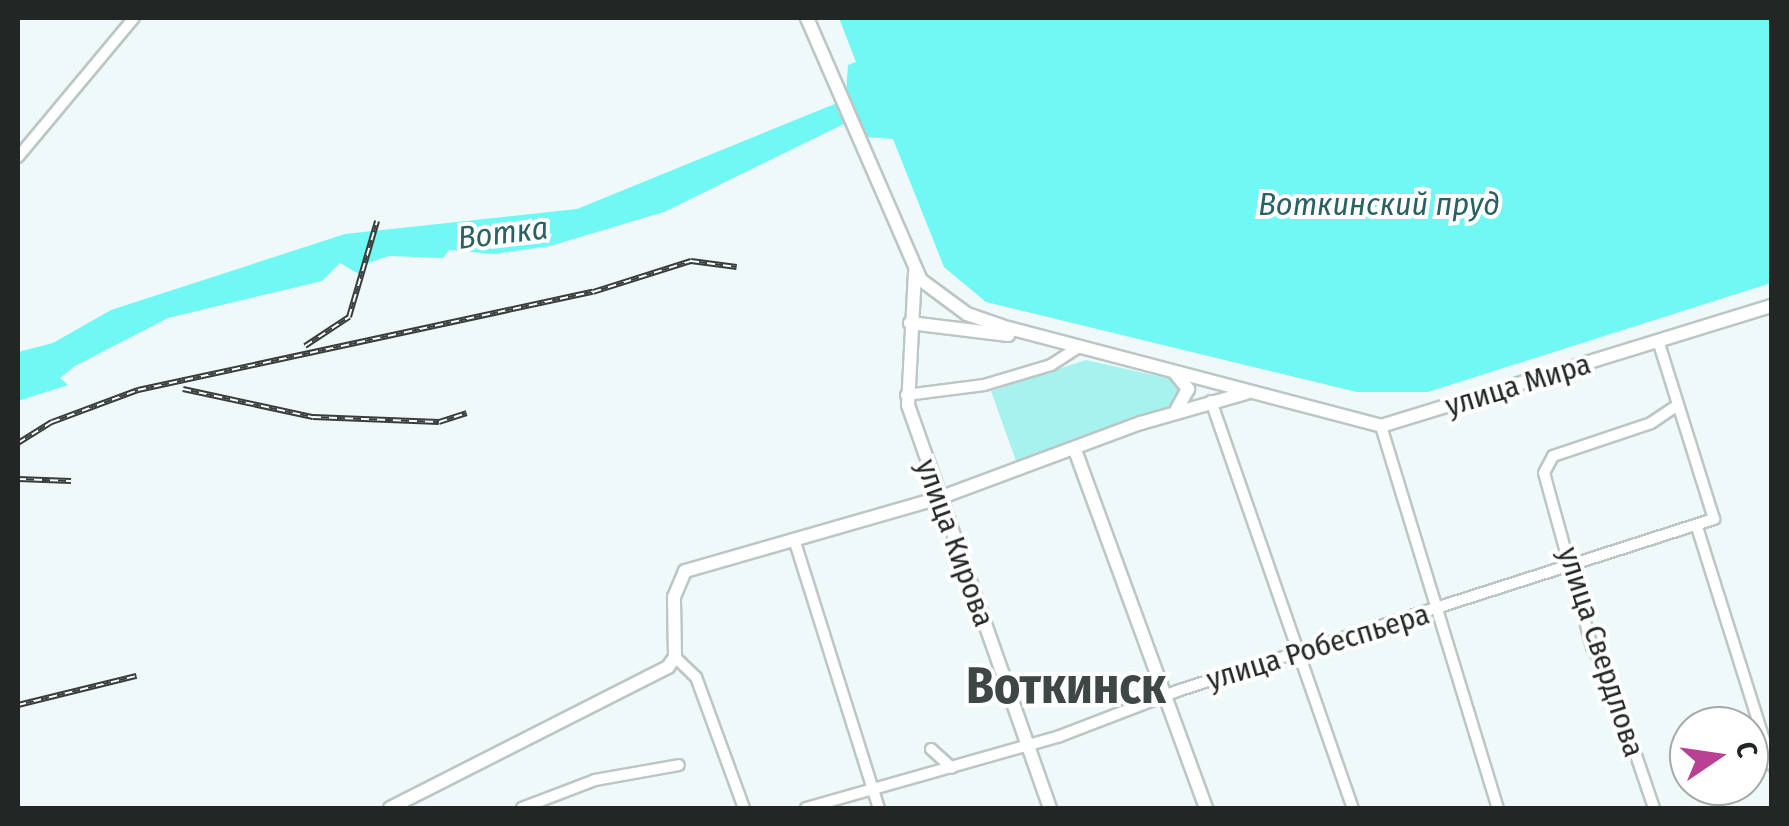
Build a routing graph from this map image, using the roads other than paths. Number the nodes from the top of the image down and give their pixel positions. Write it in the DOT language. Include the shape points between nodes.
graph roads {
  1 [pos="134,18"];
  2 [pos="807,18"];
  3 [pos="18,157"];
  4 [pos="915,270"];
  5 [pos="1770,311"];
  6 [pos="910,322"];
  7 [pos="1050,340"];
  8 [pos="1659,342"];
  9 [pos="1080,346"];
  10 [pos="1169,369"];
  11 [pos="1263,392"];
  12 [pos="906,396"];
  13 [pos="1211,401"];
  14 [pos="1678,405"];
  15 [pos="1172,412"];
  16 [pos="1382,426"];
  17 [pos="1076,450"];
  18 [pos="938,498"];
  19 [pos="1696,527"];
  20 [pos="794,539"];
  21 [pos="1571,567"];
  22 [pos="1434,611"];
  23 [pos="1298,653"];
  24 [pos="675,657"];
  25 [pos="1165,696"];
  26 [pos="1028,746"];
  27 [pos="931,750"];
  28 [pos="679,765"];
  29 [pos="1772,765"];
  30 [pos="952,768"];
  31 [pos="872,788"];
  32 [pos="390,808"];
  33 [pos="522,808"];
  34 [pos="744,808"];
  35 [pos="806,808"];
  36 [pos="879,808"];
  37 [pos="1050,808"];
  38 [pos="1206,808"];
  39 [pos="1352,808"];
  40 [pos="1498,808"];
  41 [pos="1654,808"];
  1 -- 3 [label="street"];
  2 -- 4 [label="main road"];
  4 -- 6 [label="main road, улица Кирова"];
  4 -- 7 [label="main road" via="967,314"];
  5 -- 8 [label="main road, улица Мира"];
  6 -- 7 [label="main road"];
  6 -- 12 [label="main road, улица Кирова"];
  7 -- 9 [label="main road"];
  8 -- 14 [label="street"];
  8 -- 16 [label="main road, улица Мира"];
  9 -- 10 [label="main road"];
  9 -- 12 [label="street" via="1051,365 992,382"];
  10 -- 11 [label="main road"];
  10 -- 15 [label="main road" via="1188,389"];
  11 -- 13 [label="main road"];
  11 -- 16 [label="main road"];
  12 -- 18 [label="main road, улица Кирова"];
  13 -- 15 [label="main road"];
  13 -- 23 [label="street"];
  14 -- 19 [label="street, улица Робеспьера" via="1714,519"];
  14 -- 21 [label="street, улица Свердлова" via="1651,423 1548,461 1546,481"];
  15 -- 17 [label="main road"];
  16 -- 22 [label="street"];
  17 -- 18 [label="main road"];
  17 -- 25 [label="main road"];
  18 -- 20 [label="main road"];
  18 -- 26 [label="main road, улица Кирова"];
  19 -- 21 [label="street, улица Робеспьера"];
  19 -- 29 [label="street"];
  20 -- 24 [label="main road" via="685,572 674,597"];
  20 -- 31 [label="street"];
  21 -- 22 [label="street, улица Робеспьера"];
  21 -- 41 [label="street, улица Свердлова" via="1592,647 1610,679"];
  22 -- 23 [label="street, улица Робеспьера"];
  22 -- 40 [label="street"];
  23 -- 25 [label="street, улица Робеспьера"];
  23 -- 39 [label="street"];
  24 -- 32 [label="main road" via="666,669"];
  24 -- 34 [label="street" via="696,678"];
  25 -- 26 [label="street, улица Робеспьера"];
  25 -- 38 [label="main road"];
  26 -- 30 [label="street, улица Робеспьера"];
  26 -- 37 [label="main road, улица Кирова"];
  27 -- 30 [label="street"];
  28 -- 33 [label="street" via="595,780"];
  30 -- 31 [label="street, улица Робеспьера"];
  31 -- 35 [label="street, улица Робеспьера"];
  31 -- 36 [label="street"];
}
